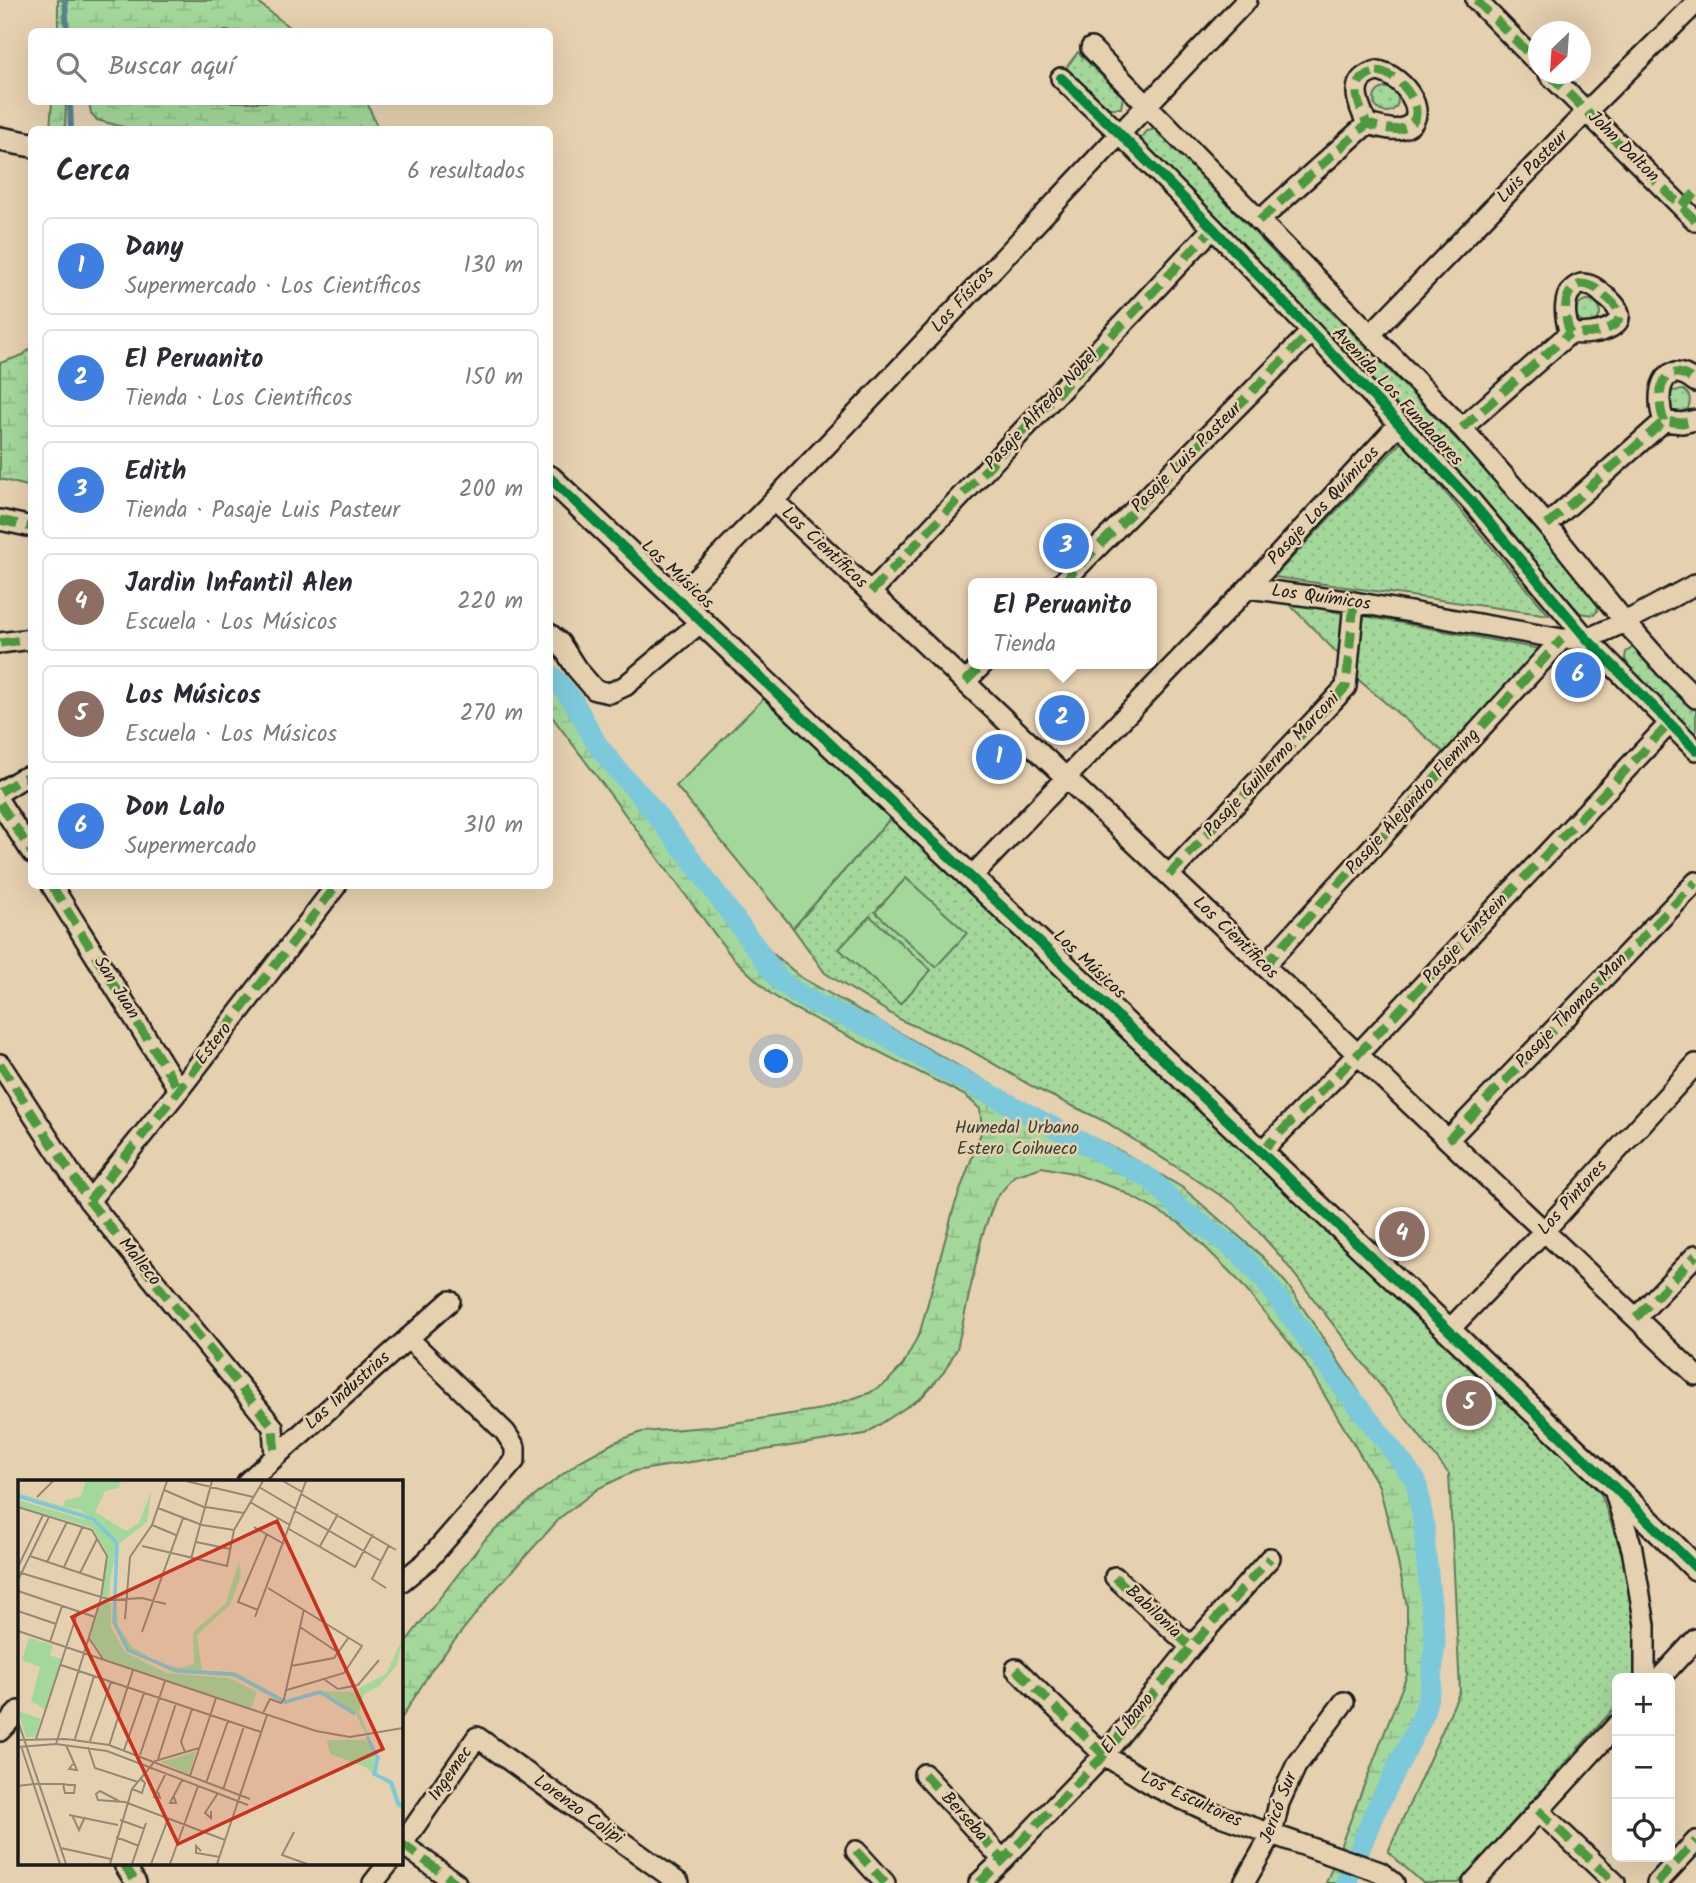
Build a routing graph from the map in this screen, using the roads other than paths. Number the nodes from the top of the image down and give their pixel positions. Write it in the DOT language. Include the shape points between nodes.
graph roads {
  1 [pos="1247,0"];
  2 [pos="1476,0"];
  3 [pos="1696,3"];
  4 [pos="1091,48"];
  5 [pos="1528,53"];
  6 [pos="1061,78"];
  7 [pos="1559,84"];
  8 [pos="1146,104"];
  9 [pos="1587,111"];
  10 [pos="1367,124"];
  11 [pos="1119,133"];
  12 [pos="0,139"];
  13 [pos="28,144"];
  14 [pos="1689,199"];
  15 [pos="1259,221"];
  16 [pos="1696,221"];
  17 [pos="1213,228"];
  18 [pos="1311,332"];
  19 [pos="1570,333"];
  20 [pos="1371,334"];
  21 [pos="1696,382"];
  22 [pos="1696,420"];
  23 [pos="1664,422"];
  24 [pos="1399,424"];
  25 [pos="1462,428"];
  26 [pos="553,481"];
  27 [pos="774,501"];
  28 [pos="0,520"];
  29 [pos="1547,525"];
  30 [pos="28,526"];
  31 [pos="1067,578"];
  32 [pos="1696,584"];
  33 [pos="1248,588"];
  34 [pos="871,592"];
  35 [pos="677,599"];
  36 [pos="1354,602"];
  37 [pos="701,622"];
  38 [pos="1625,622"];
  39 [pos="553,637"];
  40 [pos="1562,639"];
  41 [pos="1587,639"];
  42 [pos="28,640"];
  43 [pos="0,643"];
  44 [pos="977,669"];
  45 [pos="965,682"];
  46 [pos="1696,698"];
  47 [pos="1669,724"];
  48 [pos="1696,750"];
  49 [pos="28,776"];
  50 [pos="1066,777"];
  51 [pos="0,792"];
  52 [pos="0,803"];
  53 [pos="28,847"];
  54 [pos="1169,875"];
  55 [pos="971,877"];
  56 [pos="1696,882"];
  57 [pos="54,889"];
  58 [pos="334,889"];
  59 [pos="1264,965"];
  60 [pos="1358,1054"];
  61 [pos="1696,1063"];
  62 [pos="0,1064"];
  63 [pos="179,1090"];
  64 [pos="1448,1140"];
  65 [pos="1261,1152"];
  66 [pos="89,1201"];
  67 [pos="1544,1231"];
  68 [pos="1696,1255"];
  69 [pos="450,1301"];
  70 [pos="1636,1318"];
  71 [pos="1449,1330"];
  72 [pos="408,1338"];
  73 [pos="1696,1375"];
  74 [pos="275,1456"];
  75 [pos="249,1480"];
  76 [pos="1613,1486"];
  77 [pos="1270,1558"];
  78 [pos="1696,1568"];
  79 [pos="1115,1577"];
  80 [pos="402,1581"];
  81 [pos="1696,1639"];
  82 [pos="1191,1647"];
  83 [pos="1016,1669"];
  84 [pos="1645,1673"];
  85 [pos="1665,1673"];
  86 [pos="1343,1702"];
  87 [pos="18,1712"];
  88 [pos="1612,1730"];
  89 [pos="0,1731"];
  90 [pos="477,1737"];
  91 [pos="1104,1755"];
  92 [pos="925,1774"];
  93 [pos="1538,1810"];
  94 [pos="1272,1834"];
  95 [pos="1696,1841"];
  96 [pos="402,1844"];
  97 [pos="402,1846"];
  98 [pos="856,1851"];
  99 [pos="1003,1860"];
  100 [pos="125,1866"];
  101 [pos="386,1866"];
  102 [pos="1387,1877"];
  103 [pos="136,1883"];
  104 [pos="373,1883"];
  105 [pos="456,1883"];
  106 [pos="679,1883"];
  107 [pos="885,1883"];
  108 [pos="979,1883"];
  109 [pos="1244,1883"];
  110 [pos="1473,1883"];
  111 [pos="1615,1883"];
  112 [pos="1657,1883"];
  1 -- 8 [label="street, Los Físicos"];
  2 -- 5 [label="street"];
  3 -- 9 [label="street, Luis Pasteur"];
  4 -- 8 [label="street, Avenida Los Fundadores"];
  6 -- 11 [label="street, Avenida Los Fundadores"];
  7 -- 9 [label="street, John Dalton"];
  8 -- 11 [label="street, Los Físicos"];
  8 -- 15 [label="street, Avenida Los Fundadores"];
  9 -- 14 [label="street, John Dalton"];
  9 -- 20 [label="street, Luis Pasteur"];
  10 -- 15 [label="street"];
  11 -- 17 [label="street, Avenida Los Fundadores"];
  11 -- 27 [label="street, Los Físicos"];
  12 -- 13 [label="street"];
  14 -- 16 [label="street, John Dalton"];
  15 -- 20 [label="street, Avenida Los Fundadores"];
  17 -- 18 [label="street, Avenida Los Fundadores"];
  17 -- 34 [label="street, Pasaje Alfredo Nobel"];
  18 -- 24 [label="street, Avenida Los Fundadores"];
  18 -- 31 [label="street, Pasaje Luis Pasteur"];
  19 -- 25 [label="street"];
  20 -- 25 [label="street, Avenida Los Fundadores"];
  21 -- 23 [label="street" via="1681,373 1665,379 1659,399"];
  22 -- 23 [label="street"];
  23 -- 29 [label="street"];
  24 -- 33 [label="street, Pasaje Los Químicos"];
  24 -- 41 [label="street, Avenida Los Fundadores" via="1471,501"];
  25 -- 29 [label="street, Avenida Los Fundadores"];
  26 -- 35 [label="street, Los Músicos"];
  27 -- 34 [label="street, Los Científicos"];
  27 -- 35 [label="street, Los Físicos"];
  28 -- 30 [label="street"];
  29 -- 38 [label="street, Avenida Los Fundadores"];
  32 -- 38 [label="street, Los Químicos"];
  33 -- 36 [label="street, Los Químicos"];
  33 -- 50 [label="street, Los Químicos"];
  34 -- 45 [label="street, Los Científicos"];
  35 -- 37 [label="street, Los Músicos"];
  36 -- 40 [label="street, Los Químicos"];
  36 -- 54 [label="street, Pasaje Guillermo Marconi" via="1346,687"];
  37 -- 39 [label="street" via="625,686 610,693 594,690"];
  37 -- 55 [label="street, Los Músicos"];
  38 -- 41 [label="street, Los Químicos"];
  38 -- 46 [label="street, Avenida Los Fundadores"];
  40 -- 41 [label="street, Los Químicos"];
  40 -- 59 [label="street, Pasaje Alejandro Fleming"];
  41 -- 47 [label="street, Avenida Los Fundadores"];
  42 -- 43 [label="street"];
  44 -- 45 [label="street"];
  45 -- 50 [label="street, Los Científicos"];
  47 -- 48 [label="street, Avenida Los Fundadores"];
  47 -- 60 [label="street, Pasaje Einstein"];
  49 -- 51 [label="street"];
  50 -- 54 [label="street, Los Científicos"];
  50 -- 55 [label="street, Los Químicos"];
  52 -- 53 [label="street"];
  54 -- 59 [label="street, Los Científicos"];
  55 -- 65 [label="street, Los Músicos"];
  56 -- 64 [label="street, Pasaje Thomas Man"];
  57 -- 63 [label="street, San Juan"];
  58 -- 63 [label="street, Estero"];
  59 -- 60 [label="street, Los Científicos"];
  60 -- 64 [label="street, Los Científicos"];
  60 -- 65 [label="street, Pasaje Einstein"];
  61 -- 67 [label="street, Los Pintores"];
  62 -- 66 [label="street, Malleco"];
  63 -- 66 [label="street, Estero"];
  64 -- 67 [label="street, Los Científicos"];
  65 -- 71 [label="street, Los Músicos"];
  66 -- 74 [label="street, Malleco" via="273,1427"];
  67 -- 70 [label="street, Los Científicos"];
  67 -- 71 [label="street, Los Pintores"];
  68 -- 70 [label="street"];
  69 -- 72 [label="street, Las Industrias"];
  70 -- 73 [label="street, Los Científicos"];
  71 -- 76 [label="street, Los Músicos"];
  72 -- 74 [label="street, Las Industrias"];
  72 -- 80 [label="street" via="505,1432 515,1447 515,1460 428,1560"];
  74 -- 75 [label="street, Las Industrias"];
  76 -- 78 [label="street, Los Músicos"];
  76 -- 84 [label="street, Los Músicos" via="1632,1549 1645,1625"];
  77 -- 82 [label="street, El Líbano"];
  79 -- 82 [label="street, Babilonia"];
  81 -- 85 [label="street"];
  82 -- 91 [label="street, El Líbano"];
  83 -- 91 [label="street, Los Escultores"];
  86 -- 94 [label="street, Jericó Sur" via="1296,1766 1279,1803"];
  87 -- 89 [label="street"];
  88 -- 93 [label="street"];
  90 -- 96 [label="street, Ingemec"];
  90 -- 106 [label="street, Lorenzo Colipi"];
  91 -- 94 [label="street, Los Escultores" via="1184,1801"];
  91 -- 99 [label="street, El Líbano"];
  92 -- 99 [label="street, Berseba"];
  93 -- 110 [label="street"];
  93 -- 111 [label="street"];
  94 -- 102 [label="street, Los Escultores"];
  94 -- 109 [label="street, Jericó Sur"];
  95 -- 112 [label="street"];
  97 -- 105 [label="street"];
  98 -- 107 [label="street"];
  99 -- 108 [label="street, El Líbano"];
  100 -- 103 [label="street"];
  101 -- 104 [label="street"];
}
